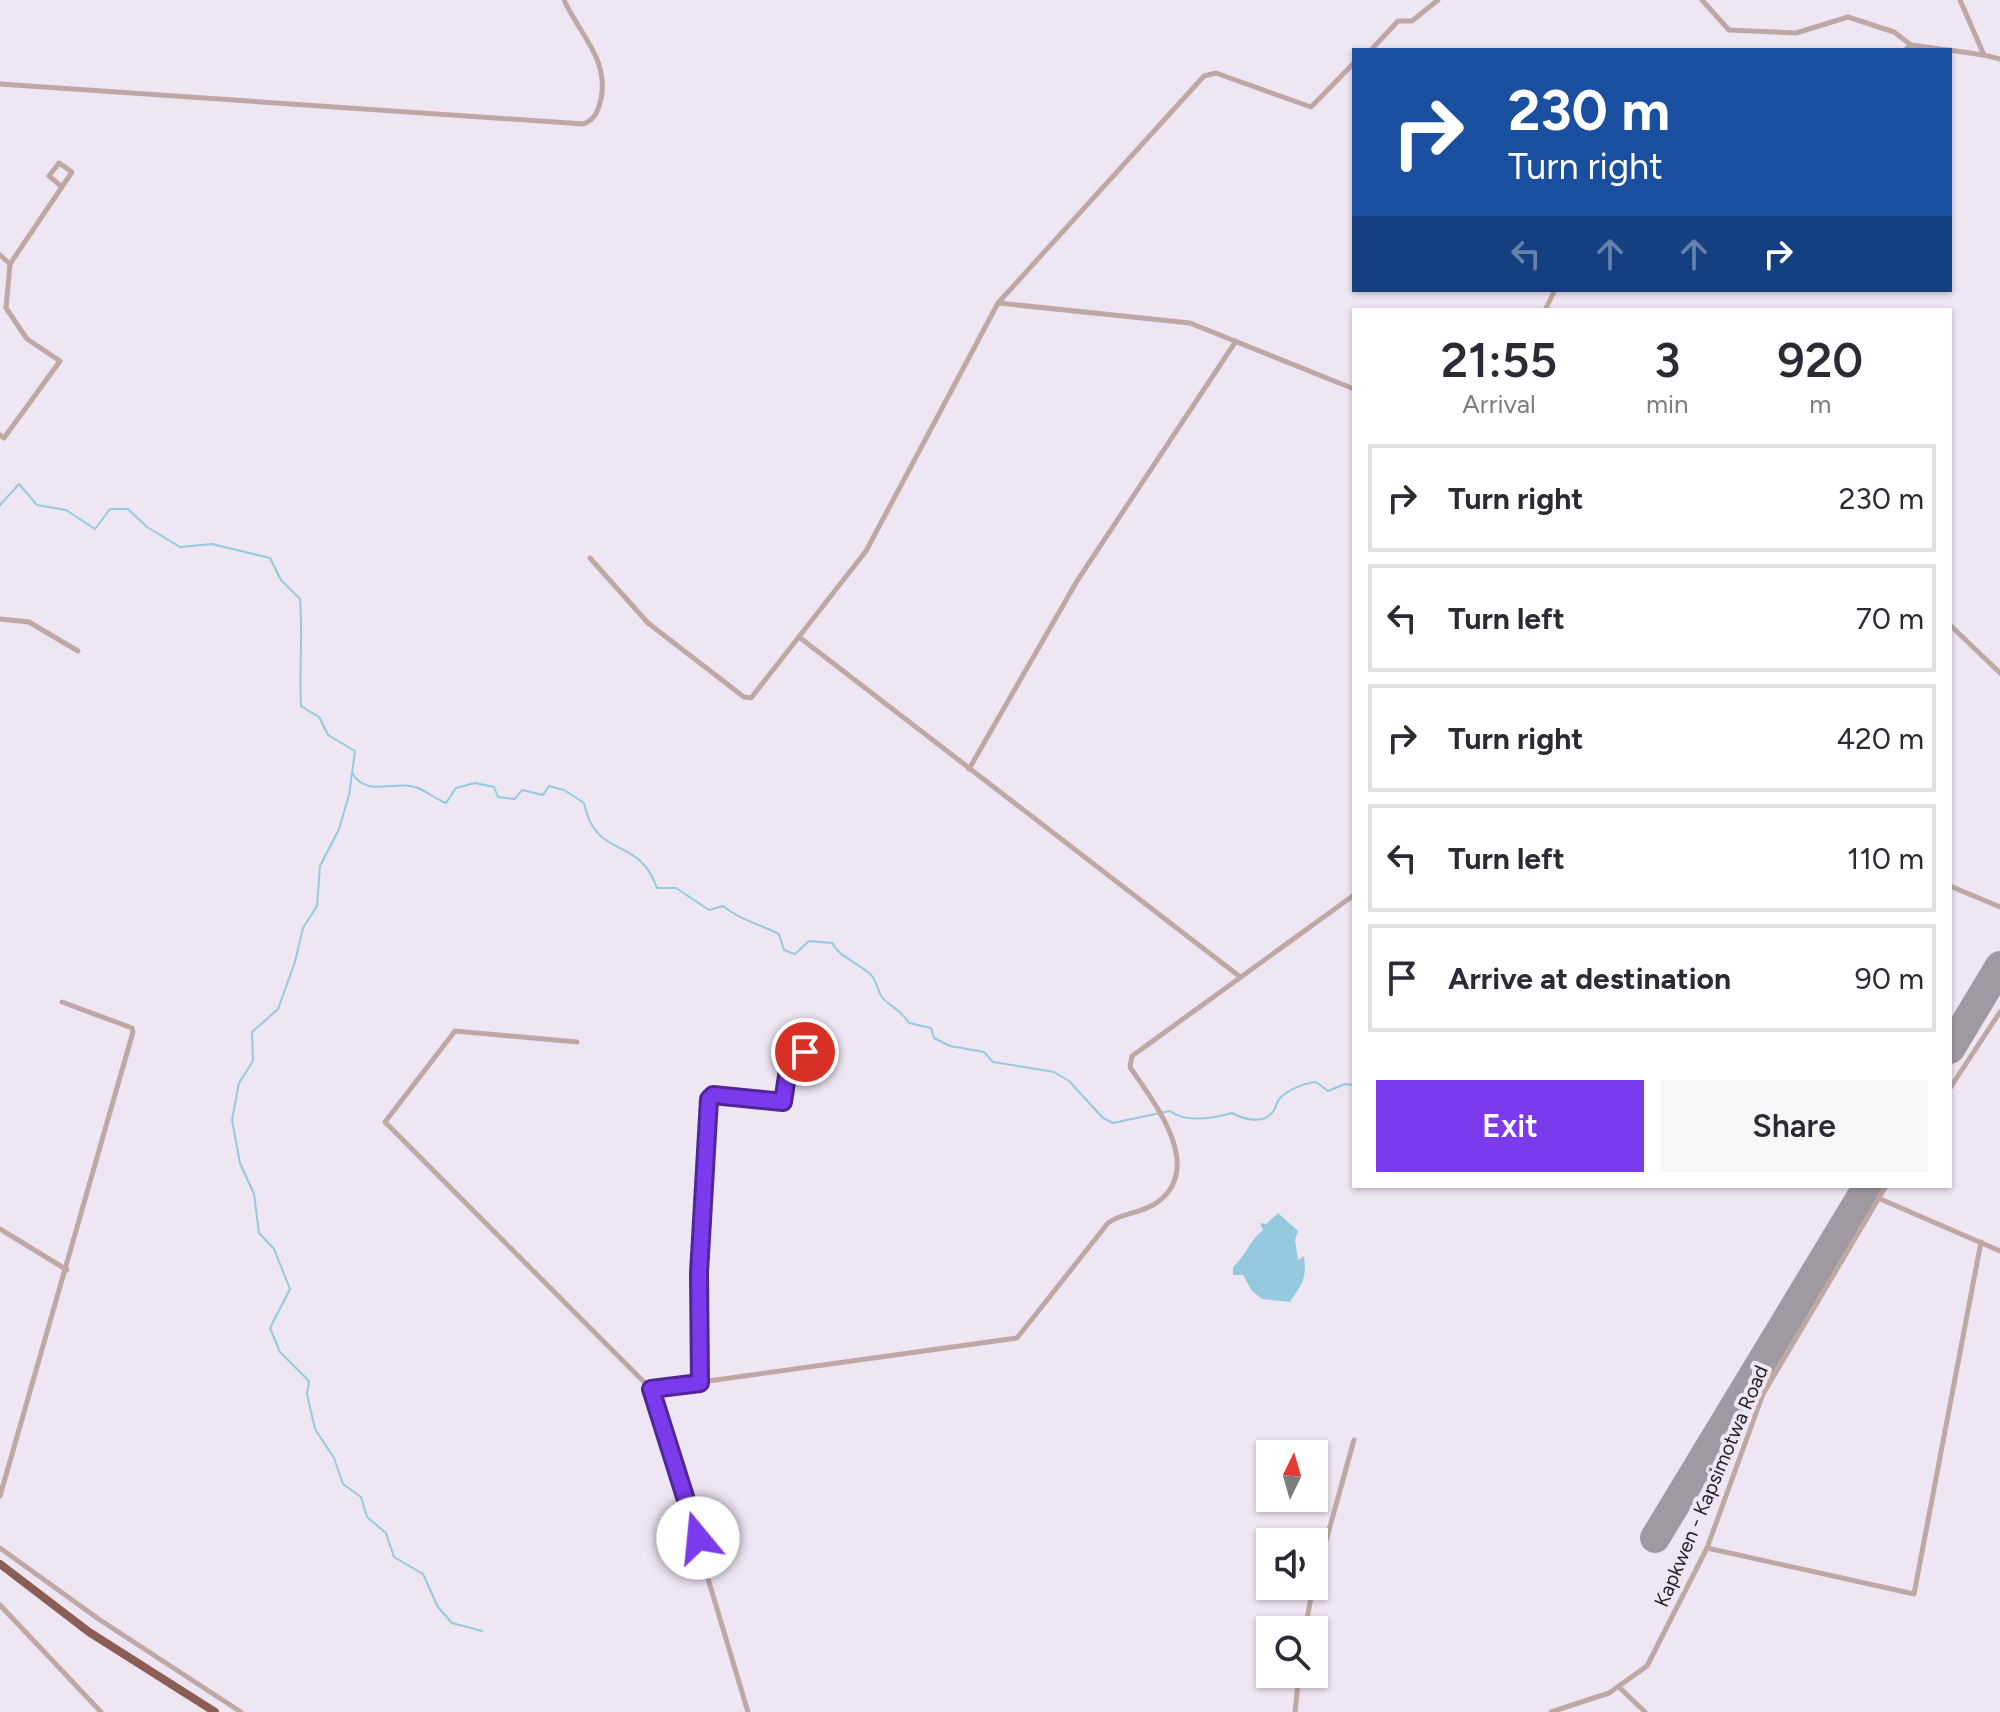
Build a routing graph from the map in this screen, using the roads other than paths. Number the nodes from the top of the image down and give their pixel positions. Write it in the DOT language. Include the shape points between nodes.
graph roads {
  1 [pos="564,0"];
  2 [pos="1438,0"];
  3 [pos="1702,0"];
  4 [pos="1960,0"];
  5 [pos="1911,45"];
  6 [pos="1373,48"];
  7 [pos="1907,48"];
  8 [pos="1934,48"];
  9 [pos="1952,50"];
  10 [pos="1984,55"];
  11 [pos="2000,59"];
  12 [pos="1352,65"];
  13 [pos="0,84"];
  14 [pos="62,187"];
  15 [pos="0,255"];
  16 [pos="10,264"];
  17 [pos="998,303"];
  18 [pos="3,310"];
  19 [pos="1236,341"];
  20 [pos="1352,388"];
  21 [pos="0,435"];
  22 [pos="590,558"];
  23 [pos="0,619"];
  24 [pos="1952,626"];
  25 [pos="799,637"];
  26 [pos="78,651"];
  27 [pos="2000,673"];
  28 [pos="969,769"];
  29 [pos="1952,887"];
  30 [pos="1352,896"];
  31 [pos="2000,907"];
  32 [pos="1239,976"];
  33 [pos="62,1002"];
  34 [pos="2000,1012"];
  35 [pos="833,1038"];
  36 [pos="577,1042"];
  37 [pos="1952,1085"];
  38 [pos="1885,1188"];
  39 [pos="1878,1198"];
  40 [pos="0,1229"];
  41 [pos="1981,1242"];
  42 [pos="2000,1251"];
  43 [pos="67,1270"];
  44 [pos="700,1383"];
  45 [pos="651,1389"];
  46 [pos="1354,1440"];
  47 [pos="0,1496"];
  48 [pos="1328,1534"];
  49 [pos="0,1548"];
  50 [pos="1707,1548"];
  51 [pos="0,1564"];
  52 [pos="0,1605"];
  53 [pos="100,1620"];
  54 [pos="89,1632"];
  55 [pos="1619,1687"];
  56 [pos="200,1688"];
  57 [pos="1298,1688"];
  58 [pos="193,1700"];
  59 [pos="101,1712"];
  60 [pos="215,1712"];
  61 [pos="241,1712"];
  62 [pos="748,1712"];
  63 [pos="1295,1712"];
  64 [pos="1551,1712"];
  65 [pos="1645,1712"];
  1 -- 13 [label="street" via="604,75 599,108 583,124"];
  2 -- 6 [label="street" via="1412,21 1398,21"];
  3 -- 5 [label="street" via="1729,30 1796,33 1848,17 1894,32"];
  4 -- 10 [label="street"];
  5 -- 7 [label="street"];
  5 -- 8 [label="street"];
  9 -- 10 [label="street"];
  10 -- 11 [label="street"];
  12 -- 17 [label="street" via="1311,107 1216,73 1204,76"];
  14 -- 14 [label="street" via="72,172 59,163 49,176"];
  14 -- 16 [label="street"];
  15 -- 16 [label="street"];
  16 -- 18 [label="street"];
  17 -- 19 [label="street" via="1190,323"];
  17 -- 25 [label="street" via="866,551"];
  18 -- 21 [label="street" via="27,339 60,361 4,438"];
  19 -- 20 [label="street"];
  19 -- 28 [label="street" via="1077,581"];
  22 -- 25 [label="street" via="648,623 748,699"];
  23 -- 26 [label="street" via="29,622"];
  24 -- 27 [label="street"];
  25 -- 28 [label="street"];
  28 -- 32 [label="street"];
  29 -- 31 [label="street"];
  30 -- 32 [label="street"];
  32 -- 44 [label="street" via="1135,1051 1129,1062 1172,1135 1176,1170 1168,1193 1143,1211 1108,1223 1017,1338"];
  33 -- 43 [label="street" via="133,1032"];
  34 -- 37 [label="street"];
  35 -- 44 [label="street" via="792,1058 783,1102 709,1098 699,1273"];
  36 -- 45 [label="street" via="455,1031 385,1122"];
  38 -- 39 [label="street, Kapkwen - Kapsimotwa Road"];
  39 -- 41 [label="street"];
  39 -- 50 [label="street, Kapkwen - Kapsimotwa Road" via="1763,1394"];
  40 -- 43 [label="street"];
  41 -- 42 [label="street"];
  41 -- 50 [label="street" via="1914,1594"];
  43 -- 47 [label="street"];
  44 -- 45 [label="street"];
  45 -- 62 [label="street"];
  46 -- 48 [label="street"];
  49 -- 53 [label="street"];
  50 -- 55 [label="street, Kapkwen - Kapsimotwa Road" via="1661,1644 1647,1666"];
  51 -- 54 [label="highway"];
  52 -- 59 [label="street"];
  53 -- 54 [label="street"];
  53 -- 56 [label="street"];
  54 -- 58 [label="highway"];
  55 -- 64 [label="street, Kapkwen - Kapsimotwa Road"];
  55 -- 65 [label="street"];
  56 -- 58 [label="street"];
  56 -- 61 [label="street"];
  57 -- 63 [label="street"];
  58 -- 60 [label="highway"];
}
